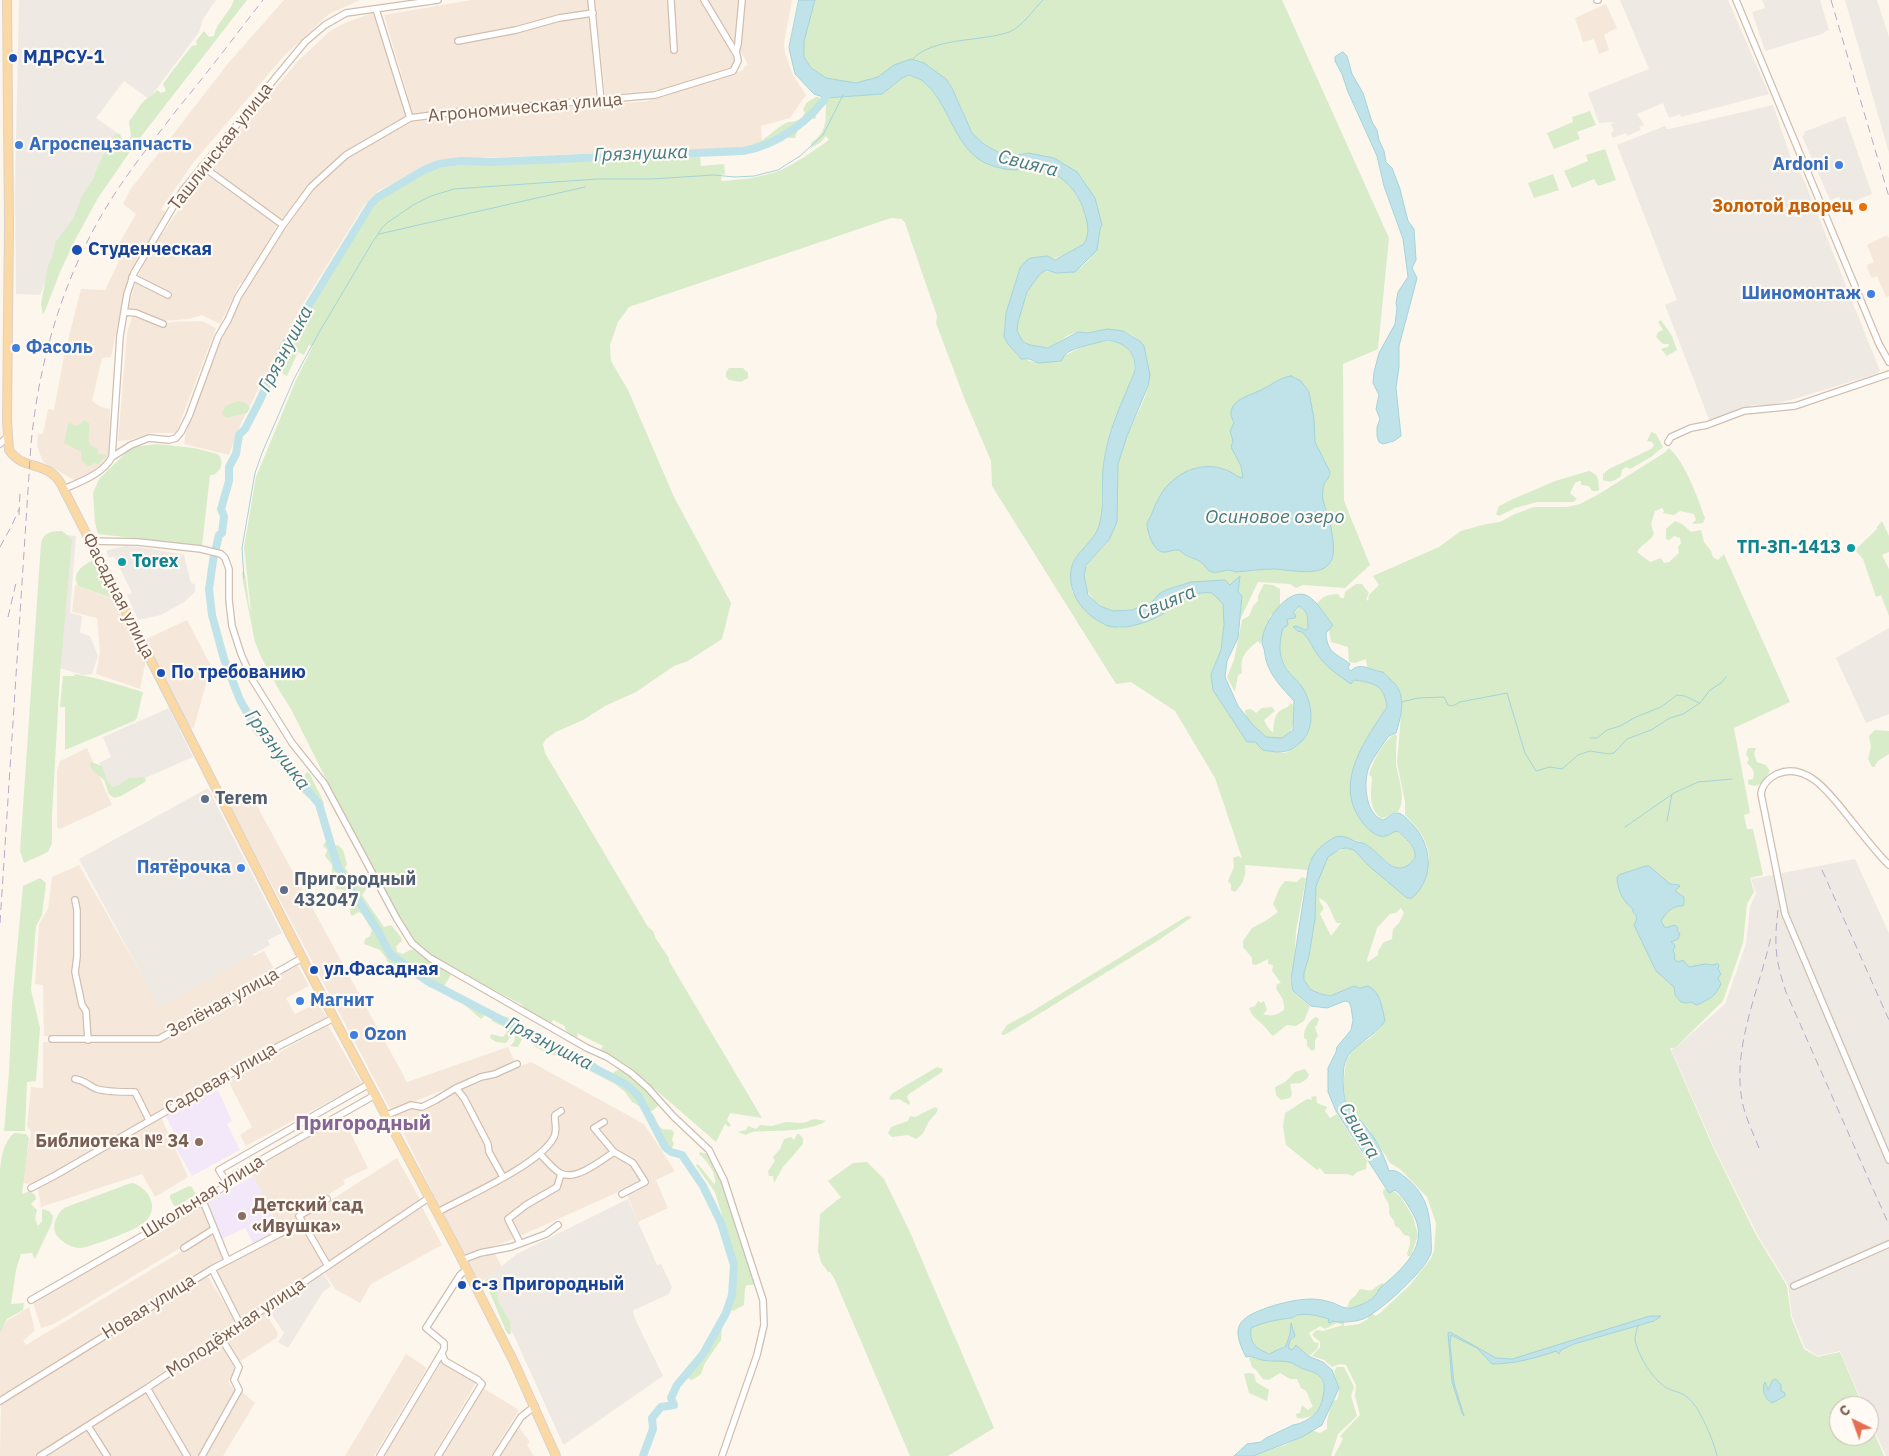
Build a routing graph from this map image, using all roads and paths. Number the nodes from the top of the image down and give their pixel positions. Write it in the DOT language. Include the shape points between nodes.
graph roads {
  1 [pos="7,0"];
  2 [pos="438,0"];
  3 [pos="591,0"];
  4 [pos="671,0"];
  5 [pos="704,0"];
  6 [pos="742,0"];
  7 [pos="1736,0"];
  8 [pos="376,9"];
  9 [pos="593,13"];
  10 [pos="458,41"];
  11 [pos="674,50"];
  12 [pos="736,52"];
  13 [pos="600,101"];
  14 [pos="410,118"];
  15 [pos="202,166"];
  16 [pos="283,225"];
  17 [pos="132,277"];
  18 [pos="168,294"];
  19 [pos="124,312"];
  20 [pos="163,324"];
  21 [pos="1889,362"];
  22 [pos="1889,374"];
  23 [pos="7,437"];
  24 [pos="1668,442"];
  25 [pos="0,444"];
  26 [pos="112,457"];
  27 [pos="64,489"];
  28 [pos="90,541"];
  29 [pos="1889,865"];
  30 [pos="75,900"];
  31 [pos="302,958"];
  32 [pos="334,1018"];
  33 [pos="52,1039"];
  34 [pos="88,1040"];
  35 [pos="517,1064"];
  36 [pos="75,1079"];
  37 [pos="370,1084"];
  38 [pos="456,1088"];
  39 [pos="375,1095"];
  40 [pos="561,1112"];
  41 [pos="387,1115"];
  42 [pos="149,1120"];
  43 [pos="604,1122"];
  44 [pos="614,1152"];
  45 [pos="540,1154"];
  46 [pos="1889,1160"];
  47 [pos="561,1174"];
  48 [pos="503,1177"];
  49 [pos="227,1183"];
  50 [pos="31,1188"];
  51 [pos="622,1194"];
  52 [pos="430,1197"];
  53 [pos="327,1199"];
  54 [pos="203,1201"];
  55 [pos="438,1212"];
  56 [pos="302,1222"];
  57 [pos="558,1225"];
  58 [pos="214,1230"];
  59 [pos="520,1243"];
  60 [pos="1889,1244"];
  61 [pos="184,1248"];
  62 [pos="227,1260"];
  63 [pos="462,1260"];
  64 [pos="328,1266"];
  65 [pos="467,1268"];
  66 [pos="212,1269"];
  67 [pos="1794,1286"];
  68 [pos="31,1300"];
  69 [pos="240,1324"];
  70 [pos="220,1338"];
  71 [pos="442,1354"];
  72 [pos="147,1388"];
  73 [pos="0,1401"];
  74 [pos="535,1406"];
  75 [pos="88,1426"];
  76 [pos="555,1454"];
  77 [pos="44,1455"];
  78 [pos="108,1456"];
  79 [pos="187,1456"];
  80 [pos="202,1456"];
  81 [pos="380,1456"];
  82 [pos="438,1456"];
  83 [pos="496,1456"];
  84 [pos="722,1456"];
  1 -- 23 [label="main road"];
  2 -- 8 [label="street, Ташлинская улица"];
  3 -- 9 [label="street"];
  4 -- 11 [label="street"];
  5 -- 12 [label="street"];
  6 -- 12 [label="street"];
  7 -- 21 [label="street"];
  8 -- 14 [label="street"];
  8 -- 15 [label="street, Ташлинская улица" via="346,13 311,36"];
  9 -- 10 [label="street"];
  9 -- 13 [label="street"];
  12 -- 13 [label="street, Агрономическая улица" via="738,61 733,70 655,96"];
  13 -- 14 [label="street, Агрономическая улица"];
  14 -- 16 [label="street, Агрономическая улица" via="346,155 311,187"];
  15 -- 16 [label="street"];
  15 -- 17 [label="street, Ташлинская улица" via="178,198"];
  16 -- 26 [label="street, Агрономическая улица" via="234,304 181,432 169,440 149,438 140,441"];
  17 -- 18 [label="street"];
  17 -- 19 [label="street, Ташлинская улица"];
  19 -- 20 [label="street" via="136,313"];
  19 -- 26 [label="street, Ташлинская улица"];
  22 -- 24 [label="street" via="1795,406 1744,411 1707,426 1691,428 1671,437"];
  23 -- 25 [label="street"];
  23 -- 27 [label="main road, Фасадная улица" via="9,450 16,458 51,471"];
  26 -- 27 [label="street" via="86,480"];
  27 -- 28 [label="main road, Фасадная улица"];
  28 -- 31 [label="main road, Фасадная улица"];
  28 -- 84 [label="street" via="138,542 221,554 229,569 232,626 252,679 292,743 324,783 412,943 430,958 631,1073 713,1156 724,1180 762,1300 764,1325"];
  29 -- 46 [label="street" via="1830,794 1816,782 1798,772 1786,772 1775,775 1764,784 1761,794 1785,914"];
  30 -- 34 [label="street" via="77,956 74,972 86,1011"];
  31 -- 32 [label="main road, Фасадная улица"];
  31 -- 34 [label="street, Зелёная улица" via="159,1039"];
  32 -- 37 [label="main road, Фасадная улица"];
  32 -- 42 [label="street, Садовая улица"];
  33 -- 34 [label="street, Зелёная улица"];
  35 -- 38 [label="street"];
  36 -- 42 [label="street" via="86,1081 96,1089 135,1092"];
  37 -- 39 [label="main road, Фасадная улица"];
  37 -- 49 [label="street" via="219,1170"];
  38 -- 41 [label="street" via="422,1107 411,1105"];
  38 -- 48 [label="street"];
  39 -- 41 [label="main road, Фасадная улица"];
  39 -- 49 [label="street, Школьная улица" via="231,1177"];
  40 -- 45 [label="street" via="555,1115 557,1127 554,1138"];
  41 -- 52 [label="main road, Фасадная улица"];
  42 -- 50 [label="street, Садовая улица"];
  43 -- 44 [label="street" via="594,1128"];
  44 -- 47 [label="street" via="586,1171"];
  44 -- 51 [label="street" via="633,1163 645,1182"];
  45 -- 47 [label="street"];
  45 -- 48 [label="street"];
  47 -- 59 [label="street" via="557,1187 508,1220"];
  48 -- 55 [label="street"];
  49 -- 54 [label="street, Школьная улица"];
  52 -- 55 [label="main road, Фасадная улица"];
  52 -- 64 [label="street, Молодёжная улица"];
  53 -- 56 [label="street" via="299,1216"];
  54 -- 58 [label="street"];
  54 -- 68 [label="street, Школьная улица"];
  55 -- 63 [label="main road, Фасадная улица"];
  56 -- 62 [label="street, Новая улица"];
  56 -- 64 [label="street"];
  57 -- 59 [label="street" via="546,1234"];
  58 -- 61 [label="street"];
  58 -- 62 [label="street"];
  59 -- 63 [label="street"];
  60 -- 67 [label="street"];
  62 -- 66 [label="street, Новая улица"];
  63 -- 65 [label="main road, Фасадная улица"];
  64 -- 69 [label="street, Молодёжная улица"];
  65 -- 71 [label="street" via="426,1328 444,1343"];
  65 -- 74 [label="main road, Фасадная улица"];
  66 -- 69 [label="street"];
  66 -- 73 [label="street, Новая улица"];
  69 -- 70 [label="street, Молодёжная улица"];
  70 -- 72 [label="street, Молодёжная улица"];
  70 -- 80 [label="street" via="239,1367 234,1380 239,1390"];
  71 -- 81 [label="street"];
  71 -- 82 [label="street" via="445,1361 482,1384"];
  72 -- 75 [label="street, Молодёжная улица"];
  72 -- 79 [label="street"];
  74 -- 76 [label="main road, Фасадная улица"];
  74 -- 83 [label="street" via="521,1417"];
  75 -- 77 [label="street, Молодёжная улица"];
  75 -- 78 [label="street"];
}
